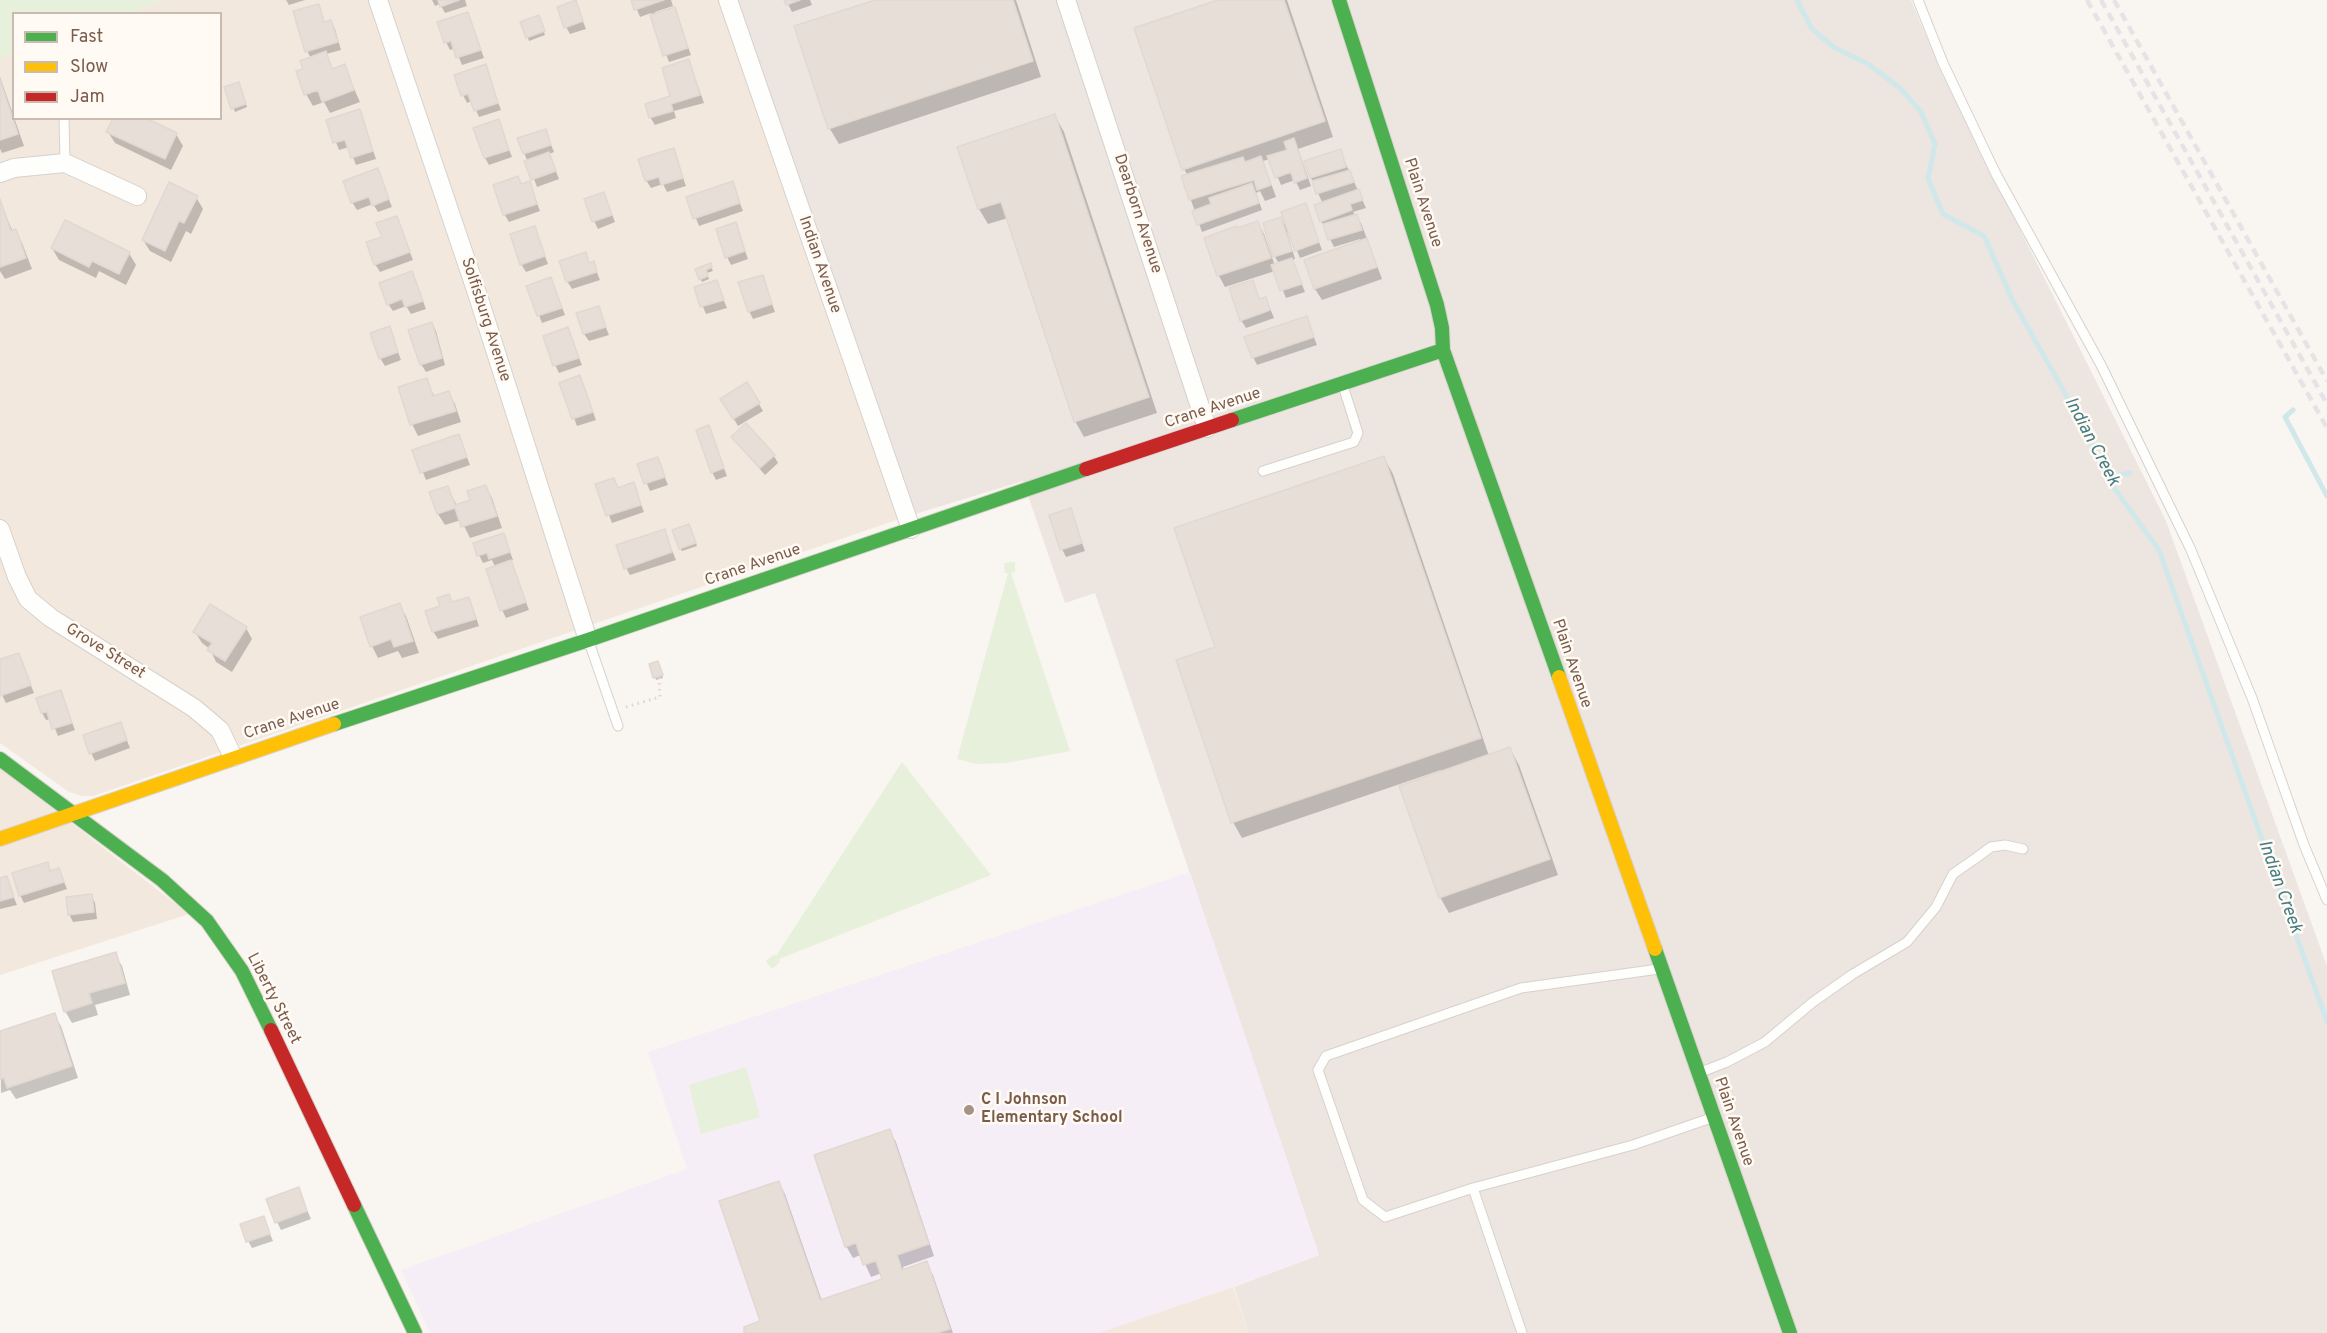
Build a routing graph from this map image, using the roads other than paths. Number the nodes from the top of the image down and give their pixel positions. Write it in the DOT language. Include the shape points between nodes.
graph roads {
  1 [pos="378,0"];
  2 [pos="728,0"];
  3 [pos="1066,0"];
  4 [pos="1340,0"];
  5 [pos="1918,0"];
  6 [pos="64,120"];
  7 [pos="65,163"];
  8 [pos="0,172"];
  9 [pos="137,196"];
  10 [pos="1443,350"];
  11 [pos="1342,383"];
  12 [pos="1207,428"];
  13 [pos="1263,471"];
  14 [pos="0,529"];
  15 [pos="911,529"];
  16 [pos="588,640"];
  17 [pos="618,726"];
  18 [pos="233,757"];
  19 [pos="0,759"];
  20 [pos="74,814"];
  21 [pos="0,839"];
  22 [pos="2023,849"];
  23 [pos="2327,900"];
  24 [pos="1662,968"];
  25 [pos="1698,1072"];
  26 [pos="1712,1118"];
  27 [pos="1473,1188"];
  28 [pos="416,1333"];
  29 [pos="1522,1333"];
  30 [pos="1790,1333"];
  1 -- 16 [label="street, Solfisburg Avenue"];
  2 -- 15 [label="street, Indian Avenue"];
  3 -- 12 [label="street, Dearborn Avenue"];
  4 -- 10 [label="street, Plain Avenue" via="1437,305"];
  5 -- 23 [label="lane" via="1996,174 2101,365 2192,550"];
  6 -- 7 [label="lane"];
  7 -- 8 [label="street"];
  7 -- 9 [label="street"];
  10 -- 11 [label="street, Crane Avenue"];
  10 -- 24 [label="street, Plain Avenue"];
  11 -- 12 [label="street, Crane Avenue"];
  11 -- 13 [label="lane" via="1358,433 1354,442"];
  12 -- 15 [label="street, Crane Avenue"];
  14 -- 18 [label="street, Grove Street" via="28,599 51,618 194,708 220,730"];
  15 -- 16 [label="street, Crane Avenue"];
  16 -- 17 [label="lane"];
  16 -- 18 [label="street, Crane Avenue"];
  18 -- 20 [label="street, Crane Avenue"];
  19 -- 20 [label="street, Liberty Street"];
  20 -- 21 [label="street, Crane Avenue"];
  20 -- 28 [label="street, Liberty Street" via="162,880 207,921 226,946 252,991"];
  22 -- 25 [label="lane" via="1991,847 1953,874 1936,908 1907,942 1853,974 1765,1042"];
  24 -- 25 [label="street, Plain Avenue"];
  24 -- 27 [label="lane" via="1521,988 1326,1056 1318,1070 1363,1200 1370,1207 1386,1217"];
  25 -- 26 [label="street, Plain Avenue"];
  26 -- 27 [label="lane" via="1633,1145"];
  26 -- 30 [label="street, Plain Avenue"];
  27 -- 29 [label="lane"];
}
